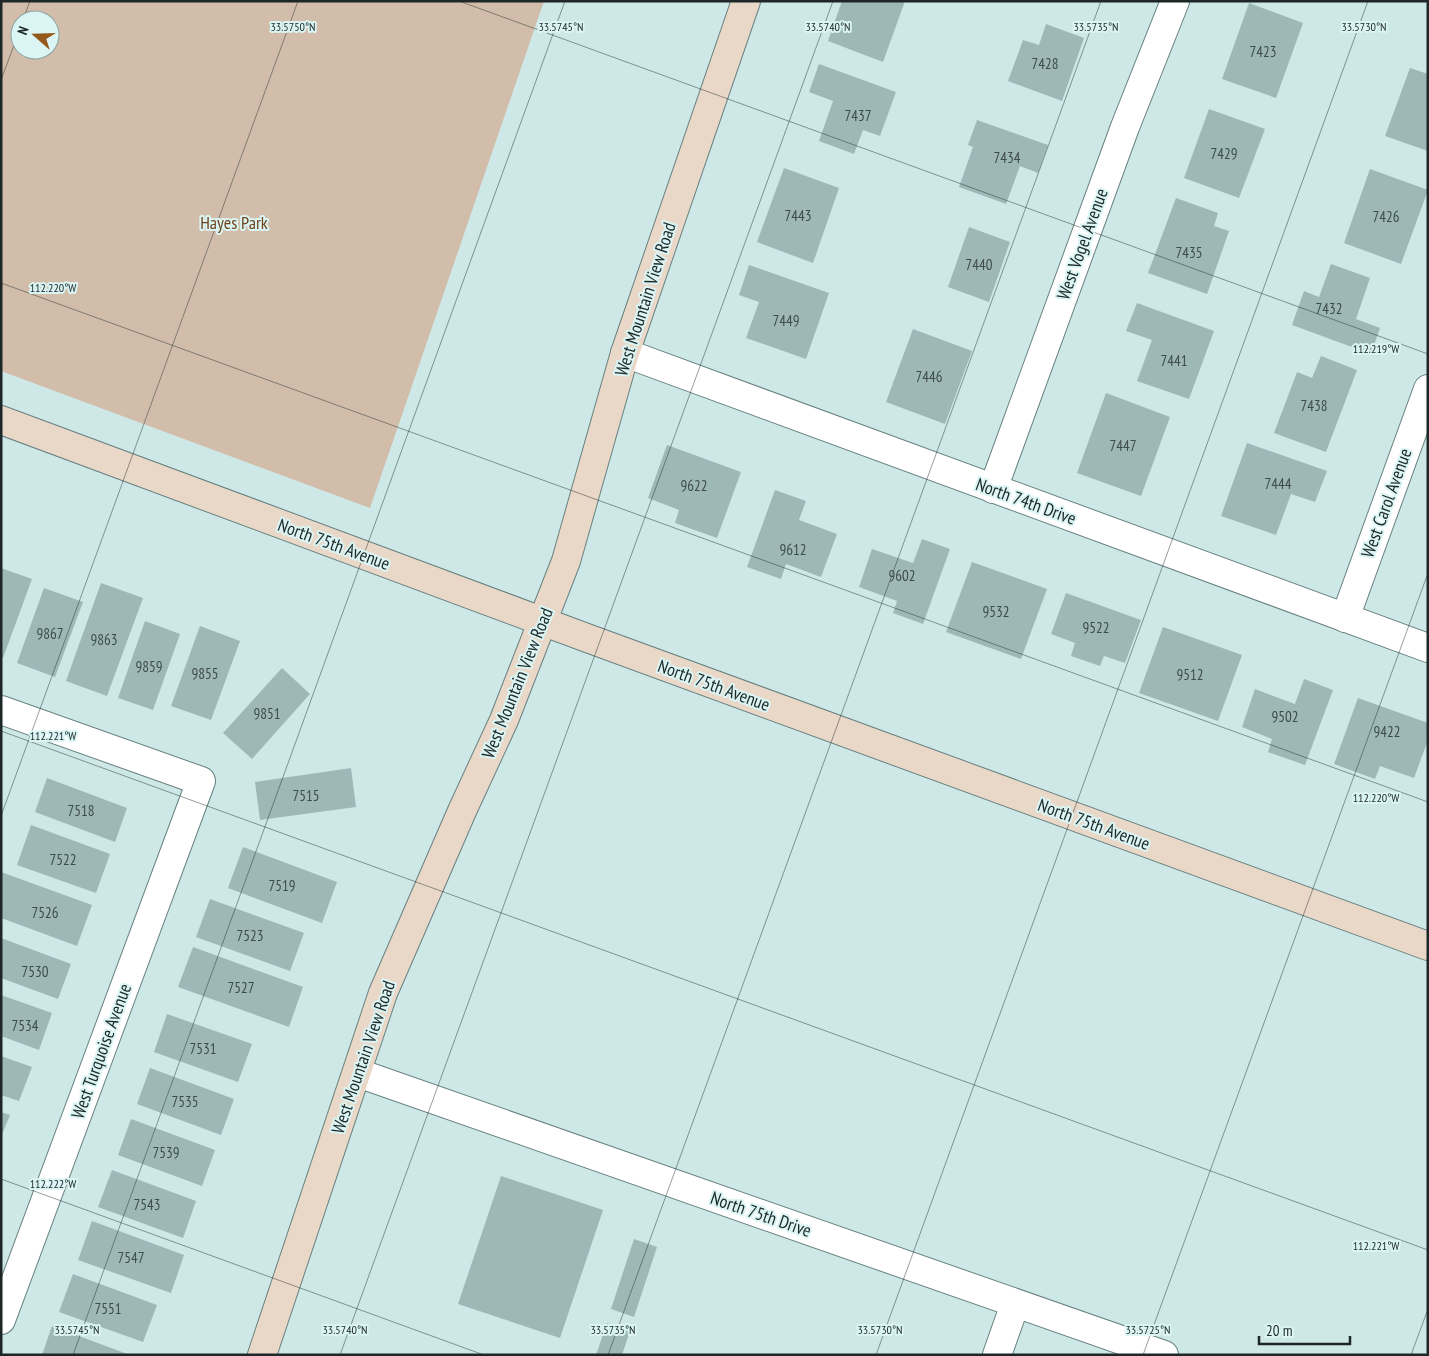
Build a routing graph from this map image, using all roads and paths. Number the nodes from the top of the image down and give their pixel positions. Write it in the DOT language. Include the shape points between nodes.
graph roads {
  1 [pos="746,1"];
  2 [pos="1175,1"];
  3 [pos="625,353"];
  4 [pos="1428,389"];
  5 [pos="1,420"];
  6 [pos="993,489"];
  7 [pos="1345,618"];
  8 [pos="542,622"];
  9 [pos="1428,648"];
  10 [pos="1,710"];
  11 [pos="1428,946"];
  12 [pos="358,1073"];
  13 [pos="1015,1304"];
  14 [pos="1,1320"];
  15 [pos="262,1355"];
  16 [pos="998,1355"];
  17 [pos="1164,1355"];
  1 -- 3 [label="main road, West Mountain View Road"];
  2 -- 6 [label="street, West Vogel Avenue" via="1125,127"];
  3 -- 6 [label="street, North 74th Drive"];
  3 -- 8 [label="main road, West Mountain View Road" via="566,560"];
  4 -- 7 [label="street, West Carol Avenue"];
  5 -- 8 [label="main road, North 75th Avenue"];
  6 -- 7 [label="street, North 74th Drive"];
  7 -- 9 [label="street, North 74th Drive"];
  8 -- 11 [label="main road, North 75th Avenue"];
  8 -- 12 [label="main road, West Mountain View Road" via="504,720 383,994"];
  10 -- 14 [label="street, West Turquoise Avenue" via="201,781"];
  12 -- 13 [label="street, North 75th Drive"];
  12 -- 15 [label="main road, West Mountain View Road"];
  13 -- 16 [label="street"];
  13 -- 17 [label="street, North 75th Drive"];
}
